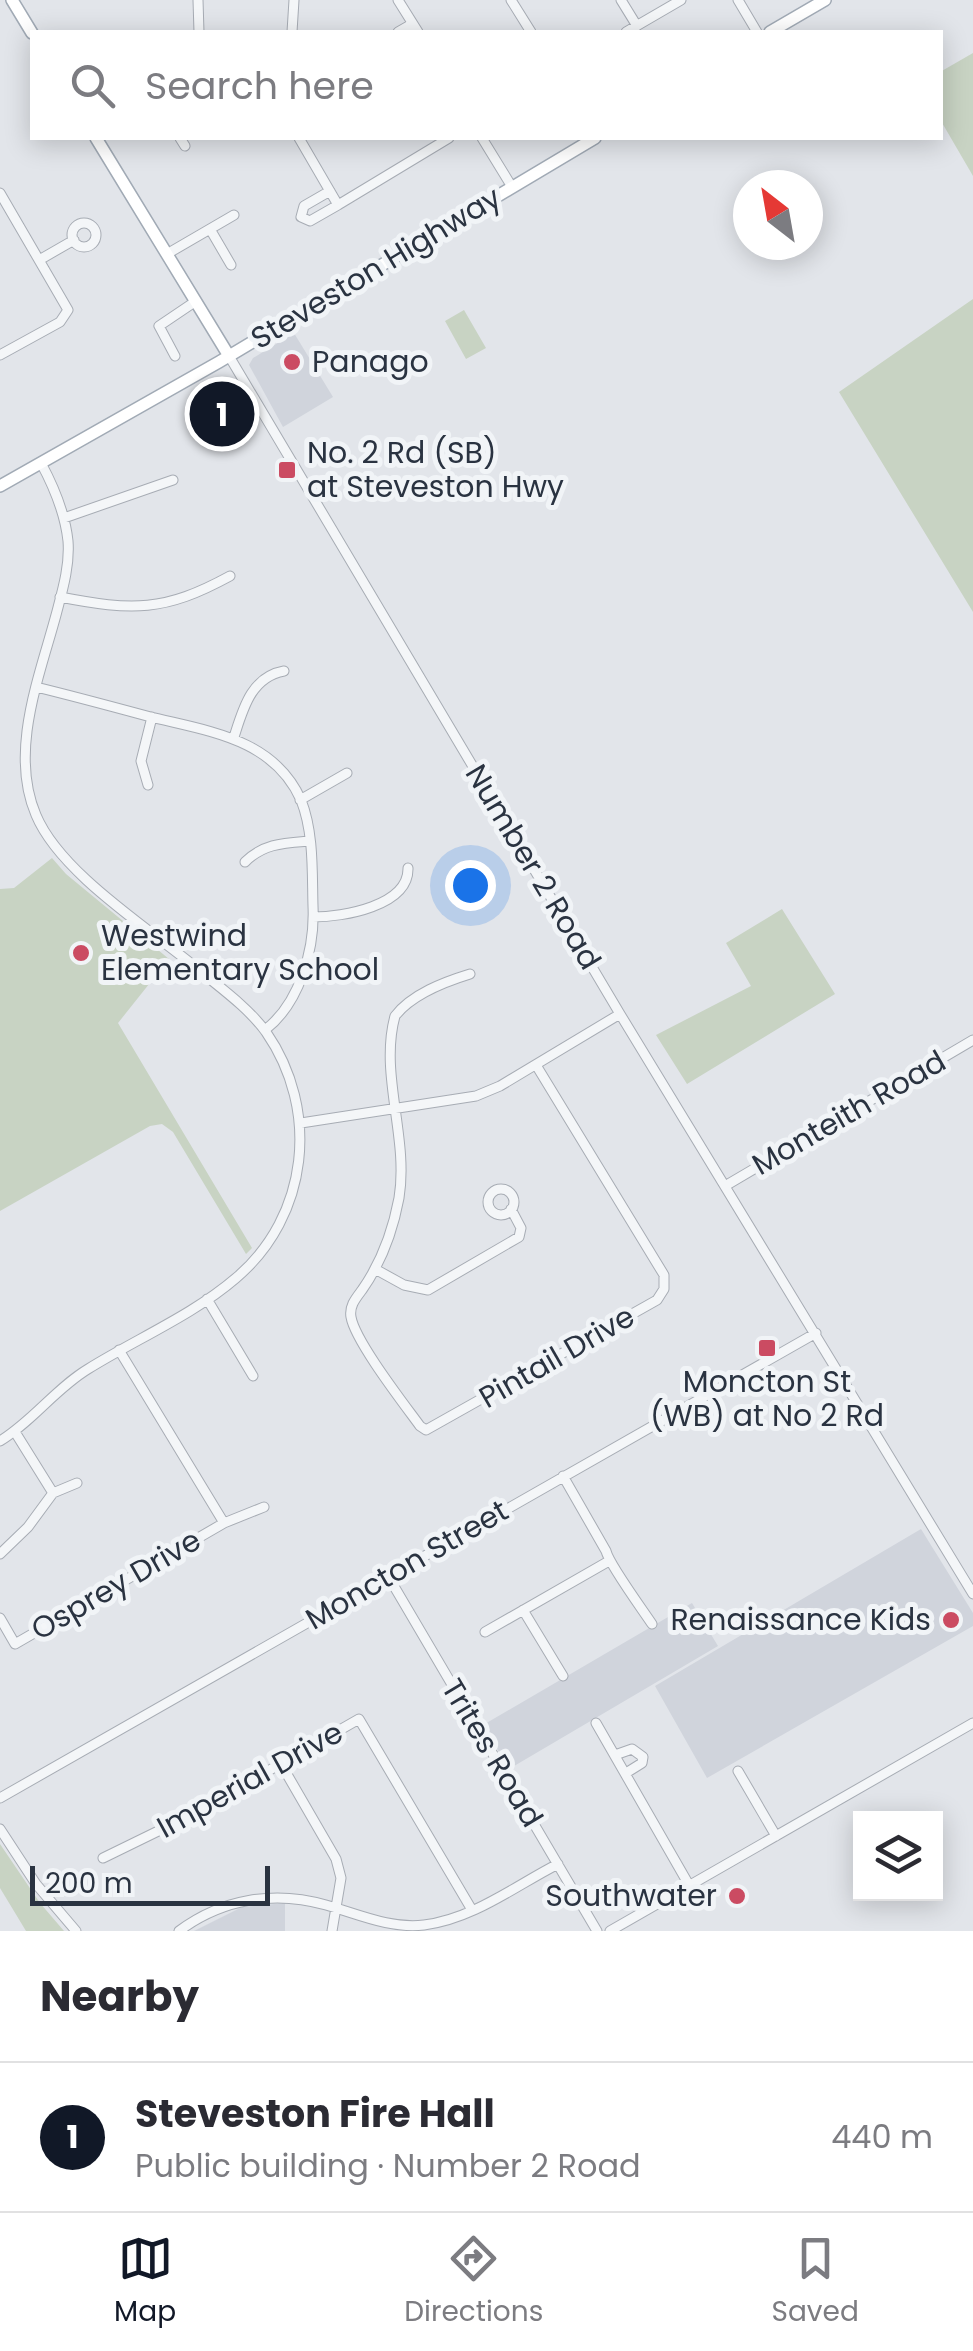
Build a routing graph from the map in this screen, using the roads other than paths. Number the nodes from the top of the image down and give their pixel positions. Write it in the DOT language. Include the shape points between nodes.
graph roads {
  1 [pos="12,0"];
  2 [pos="198,0"];
  3 [pos="294,0"];
  4 [pos="398,0"];
  5 [pos="511,0"];
  6 [pos="621,0"];
  7 [pos="680,0"];
  8 [pos="738,0"];
  9 [pos="825,0"];
  10 [pos="636,26"];
  11 [pos="415,28"];
  12 [pos="30,30"];
  13 [pos="198,30"];
  14 [pos="292,30"];
  15 [pos="530,30"];
  16 [pos="629,30"];
  17 [pos="756,30"];
  18 [pos="773,30"];
  19 [pos="97,140"];
  20 [pos="300,140"];
  21 [pos="447,140"];
  22 [pos="483,140"];
  23 [pos="592,140"];
  24 [pos="512,187"];
  25 [pos="330,191"];
  26 [pos="0,193"];
  27 [pos="338,204"];
  28 [pos="234,216"];
  29 [pos="210,230"];
  30 [pos="74,240"];
  31 [pos="167,254"];
  32 [pos="41,259"];
  33 [pos="231,264"];
  34 [pos="196,301"];
  35 [pos="0,355"];
  36 [pos="175,356"];
  37 [pos="230,356"];
  38 [pos="41,463"];
  39 [pos="173,480"];
  40 [pos="0,486"];
  41 [pos="64,518"];
  42 [pos="230,576"];
  43 [pos="60,597"];
  44 [pos="284,671"];
  45 [pos="36,686"];
  46 [pos="152,717"];
  47 [pos="234,738"];
  48 [pos="347,773"];
  49 [pos="148,785"];
  50 [pos="300,800"];
  51 [pos="310,841"];
  52 [pos="245,862"];
  53 [pos="408,868"];
  54 [pos="313,917"];
  55 [pos="470,974"];
  56 [pos="620,1014"];
  57 [pos="265,1030"];
  58 [pos="973,1040"];
  59 [pos="536,1065"];
  60 [pos="397,1109"];
  61 [pos="301,1123"];
  62 [pos="725,1186"];
  63 [pos="511,1210"];
  64 [pos="375,1270"];
  65 [pos="207,1299"];
  66 [pos="816,1332"];
  67 [pos="119,1350"];
  68 [pos="253,1376"];
  69 [pos="15,1432"];
  70 [pos="0,1441"];
  71 [pos="563,1476"];
  72 [pos="78,1484"];
  73 [pos="53,1492"];
  74 [pos="264,1507"];
  75 [pos="224,1524"];
  76 [pos="0,1554"];
  77 [pos="609,1561"];
  78 [pos="388,1576"];
  79 [pos="973,1594"];
  80 [pos="524,1610"];
  81 [pos="0,1618"];
  82 [pos="652,1624"];
  83 [pos="486,1632"];
  84 [pos="563,1676"];
  85 [pos="596,1723"];
  86 [pos="973,1723"];
  87 [pos="616,1755"];
  88 [pos="281,1764"];
  89 [pos="738,1771"];
  90 [pos="626,1773"];
  91 [pos="0,1798"];
  92 [pos="0,1829"];
  93 [pos="776,1836"];
  94 [pos="103,1858"];
  95 [pos="558,1864"];
  96 [pos="689,1884"];
  97 [pos="336,1908"];
  98 [pos="472,1910"];
  99 [pos="423,1928"];
  100 [pos="76,1931"];
  101 [pos="178,1931"];
  102 [pos="332,1931"];
  103 [pos="597,1931"];
  104 [pos="610,1931"];
  1 -- 12 [label="main road"];
  2 -- 13 [label="street"];
  3 -- 14 [label="street"];
  4 -- 11 [label="street"];
  5 -- 15 [label="street"];
  6 -- 10 [label="street"];
  7 -- 10 [label="street"];
  8 -- 17 [label="street"];
  9 -- 18 [label="main road"];
  10 -- 16 [label="street"];
  19 -- 31 [label="main road, Number 2 Road"];
  20 -- 25 [label="street"];
  21 -- 27 [label="street"];
  22 -- 24 [label="street"];
  23 -- 24 [label="main road, Steveston Highway"];
  24 -- 37 [label="main road, Steveston Highway"];
  25 -- 27 [label="street"];
  25 -- 27 [label="street" via="304,206 301,217 310,221"];
  26 -- 32 [label="street"];
  28 -- 29 [label="street"];
  29 -- 31 [label="street"];
  29 -- 33 [label="street"];
  30 -- 32 [label="street"];
  31 -- 34 [label="main road, Number 2 Road"];
  32 -- 35 [label="street" via="68,312"];
  34 -- 36 [label="street" via="159,326"];
  34 -- 37 [label="main road, Number 2 Road"];
  37 -- 38 [label="main road, Steveston Highway"];
  37 -- 56 [label="street, Number 2 Road"];
  38 -- 40 [label="main road, Steveston Highway"];
  38 -- 41 [label="street"];
  39 -- 41 [label="street"];
  41 -- 43 [label="street" via="68,554"];
  42 -- 43 [label="street" via="152,607"];
  43 -- 45 [label="street"];
  44 -- 47 [label="street" via="256,685"];
  45 -- 46 [label="street"];
  45 -- 57 [label="street" via="25,740 26,778 35,814 53,845"];
  46 -- 47 [label="street"];
  46 -- 49 [label="street" via="141,761"];
  47 -- 50 [label="street" via="275,764"];
  48 -- 50 [label="street"];
  50 -- 51 [label="street"];
  51 -- 52 [label="street" via="270,844"];
  51 -- 54 [label="street"];
  53 -- 54 [label="street" via="402,888 374,906"];
  54 -- 57 [label="street" via="304,970"];
  55 -- 60 [label="street" via="440,984 395,1016"];
  56 -- 59 [label="street"];
  56 -- 62 [label="street, Number 2 Road"];
  57 -- 61 [label="street" via="287,1072"];
  58 -- 62 [label="street, Monteith Road"];
  59 -- 60 [label="street" via="476,1096"];
  59 -- 64 [label="street, Pintail Drive" via="664,1276 657,1300 426,1430 354,1325 351,1309"];
  60 -- 61 [label="street"];
  60 -- 64 [label="street" via="399,1196"];
  61 -- 65 [label="street" via="300,1158 281,1221 254,1261"];
  62 -- 66 [label="street, Number 2 Road"];
  63 -- 64 [label="street" via="521,1228 518,1238 438,1286 418,1290"];
  65 -- 67 [label="street"];
  65 -- 68 [label="street"];
  66 -- 71 [label="street, Moncton Street"];
  66 -- 79 [label="street, Number 2 Road"];
  67 -- 69 [label="street" via="76,1377"];
  67 -- 75 [label="street, Osprey Drive"];
  69 -- 70 [label="street"];
  69 -- 73 [label="street"];
  71 -- 77 [label="street"];
  71 -- 78 [label="street, Moncton Street"];
  72 -- 73 [label="street"];
  73 -- 76 [label="street"];
  74 -- 75 [label="street"];
  75 -- 81 [label="street, Osprey Drive" via="15,1644"];
  77 -- 80 [label="street"];
  77 -- 82 [label="street"];
  78 -- 91 [label="street, Moncton Street"];
  78 -- 95 [label="street, Trites Road"];
  80 -- 83 [label="street"];
  80 -- 84 [label="street"];
  85 -- 87 [label="street"];
  86 -- 93 [label="street"];
  87 -- 90 [label="street"];
  87 -- 90 [label="street" via="632,1749 644,1756"];
  88 -- 94 [label="street, Imperial Drive"];
  88 -- 97 [label="street" via="336,1859"];
  88 -- 98 [label="street, Imperial Drive" via="359,1719"];
  89 -- 93 [label="street"];
  90 -- 96 [label="street"];
  92 -- 100 [label="street"];
  93 -- 96 [label="street"];
  95 -- 98 [label="street"];
  95 -- 103 [label="street, Trites Road"];
  96 -- 104 [label="street"];
  97 -- 99 [label="street"];
  97 -- 101 [label="street" via="253,1899 211,1911"];
  97 -- 102 [label="street"];
  98 -- 99 [label="street"];
}
